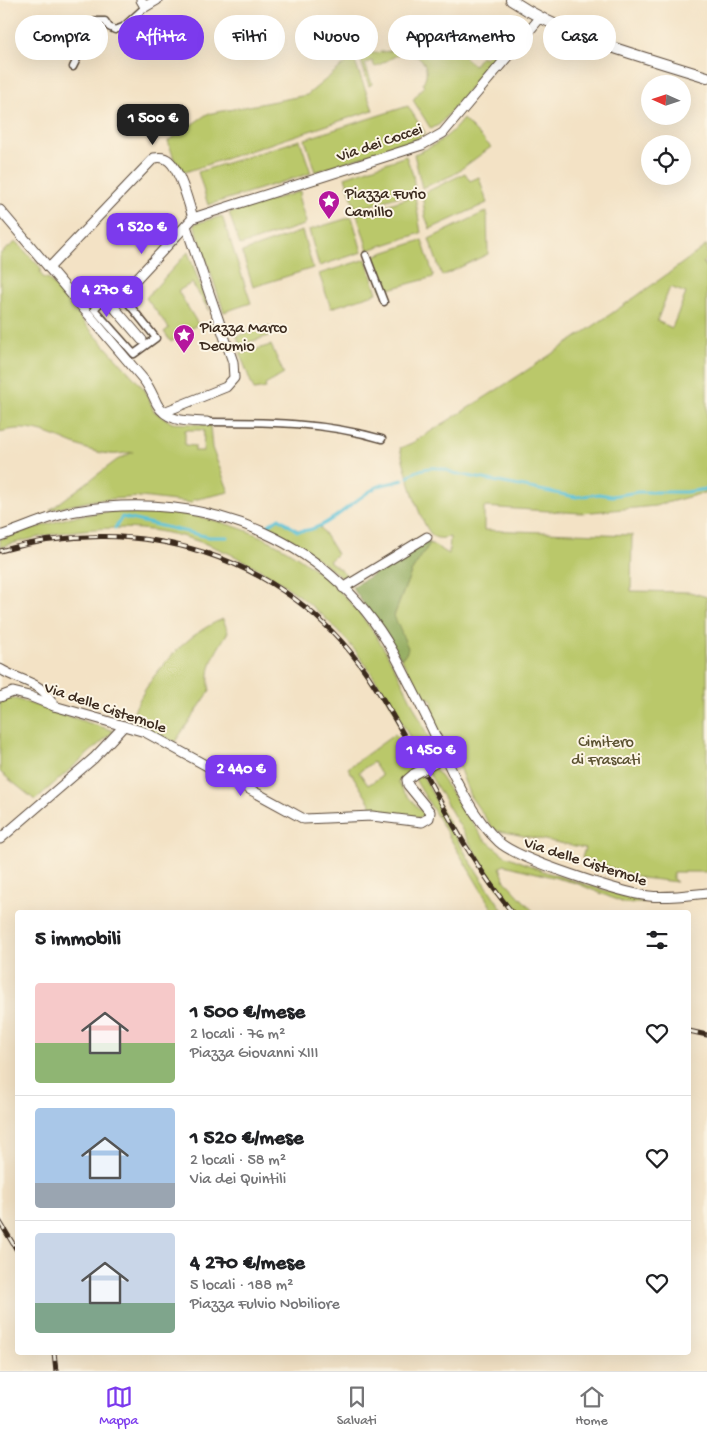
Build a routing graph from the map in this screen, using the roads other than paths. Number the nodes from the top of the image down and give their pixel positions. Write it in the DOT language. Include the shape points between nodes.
graph roads {
  1 [pos="157,0"];
  2 [pos="511,0"];
  3 [pos="143,4"];
  4 [pos="540,18"];
  5 [pos="73,67"];
  6 [pos="707,78"];
  7 [pos="0,210"];
  8 [pos="192,218"];
  9 [pos="185,231"];
  10 [pos="366,255"];
  11 [pos="49,268"];
  12 [pos="122,295"];
  13 [pos="384,302"];
  14 [pos="142,340"];
  15 [pos="238,348"];
  16 [pos="229,351"];
  17 [pos="164,412"];
  18 [pos="208,422"];
  19 [pos="382,439"];
  20 [pos="0,536"];
  21 [pos="427,537"];
  22 [pos="343,588"];
  23 [pos="0,669"];
  24 [pos="0,696"];
  25 [pos="54,706"];
  26 [pos="124,726"];
  27 [pos="441,759"];
  28 [pos="0,839"];
  29 [pos="707,893"];
  1 -- 3 [label="street"];
  2 -- 4 [label="street"];
  3 -- 5 [label="street" via="123,27 115,30 109,28 105,21 96,21"];
  4 -- 6 [label="street" via="606,47"];
  4 -- 8 [label="street, Via dei Coccei" via="443,133 409,150"];
  7 -- 11 [label="street"];
  8 -- 9 [label="street"];
  8 -- 11 [label="street" via="177,174 168,161 154,158"];
  9 -- 12 [label="street"];
  9 -- 16 [label="street"];
  10 -- 13 [label="street"];
  11 -- 17 [label="street" via="144,380"];
  12 -- 12 [label="street" via="116,288 94,309 134,354 156,338"];
  12 -- 14 [label="street" via="112,305"];
  15 -- 16 [label="street"];
  16 -- 17 [label="street" via="235,370 230,384"];
  17 -- 18 [label="street" via="180,420"];
  18 -- 19 [label="street" via="278,421 349,429"];
  20 -- 22 [label="street, Via delle Cisternole" via="73,511 143,504 202,511 249,525 280,539 318,564"];
  21 -- 22 [label="street"];
  22 -- 27 [label="street, Via delle Cisternole" via="364,607 381,631"];
  23 -- 25 [label="street" via="47,693"];
  24 -- 25 [label="street, Via delle Cisternole" via="13,692"];
  25 -- 26 [label="street, Via delle Cisternole"];
  26 -- 27 [label="street, Via delle Cisternole, bridge" via="170,744 304,818 372,816 422,822 429,818 430,812 407,780"];
  26 -- 28 [label="street" via="94,758"];
  27 -- 29 [label="street, Via delle Cisternole" via="489,831 514,853 632,893 660,896"];
}
